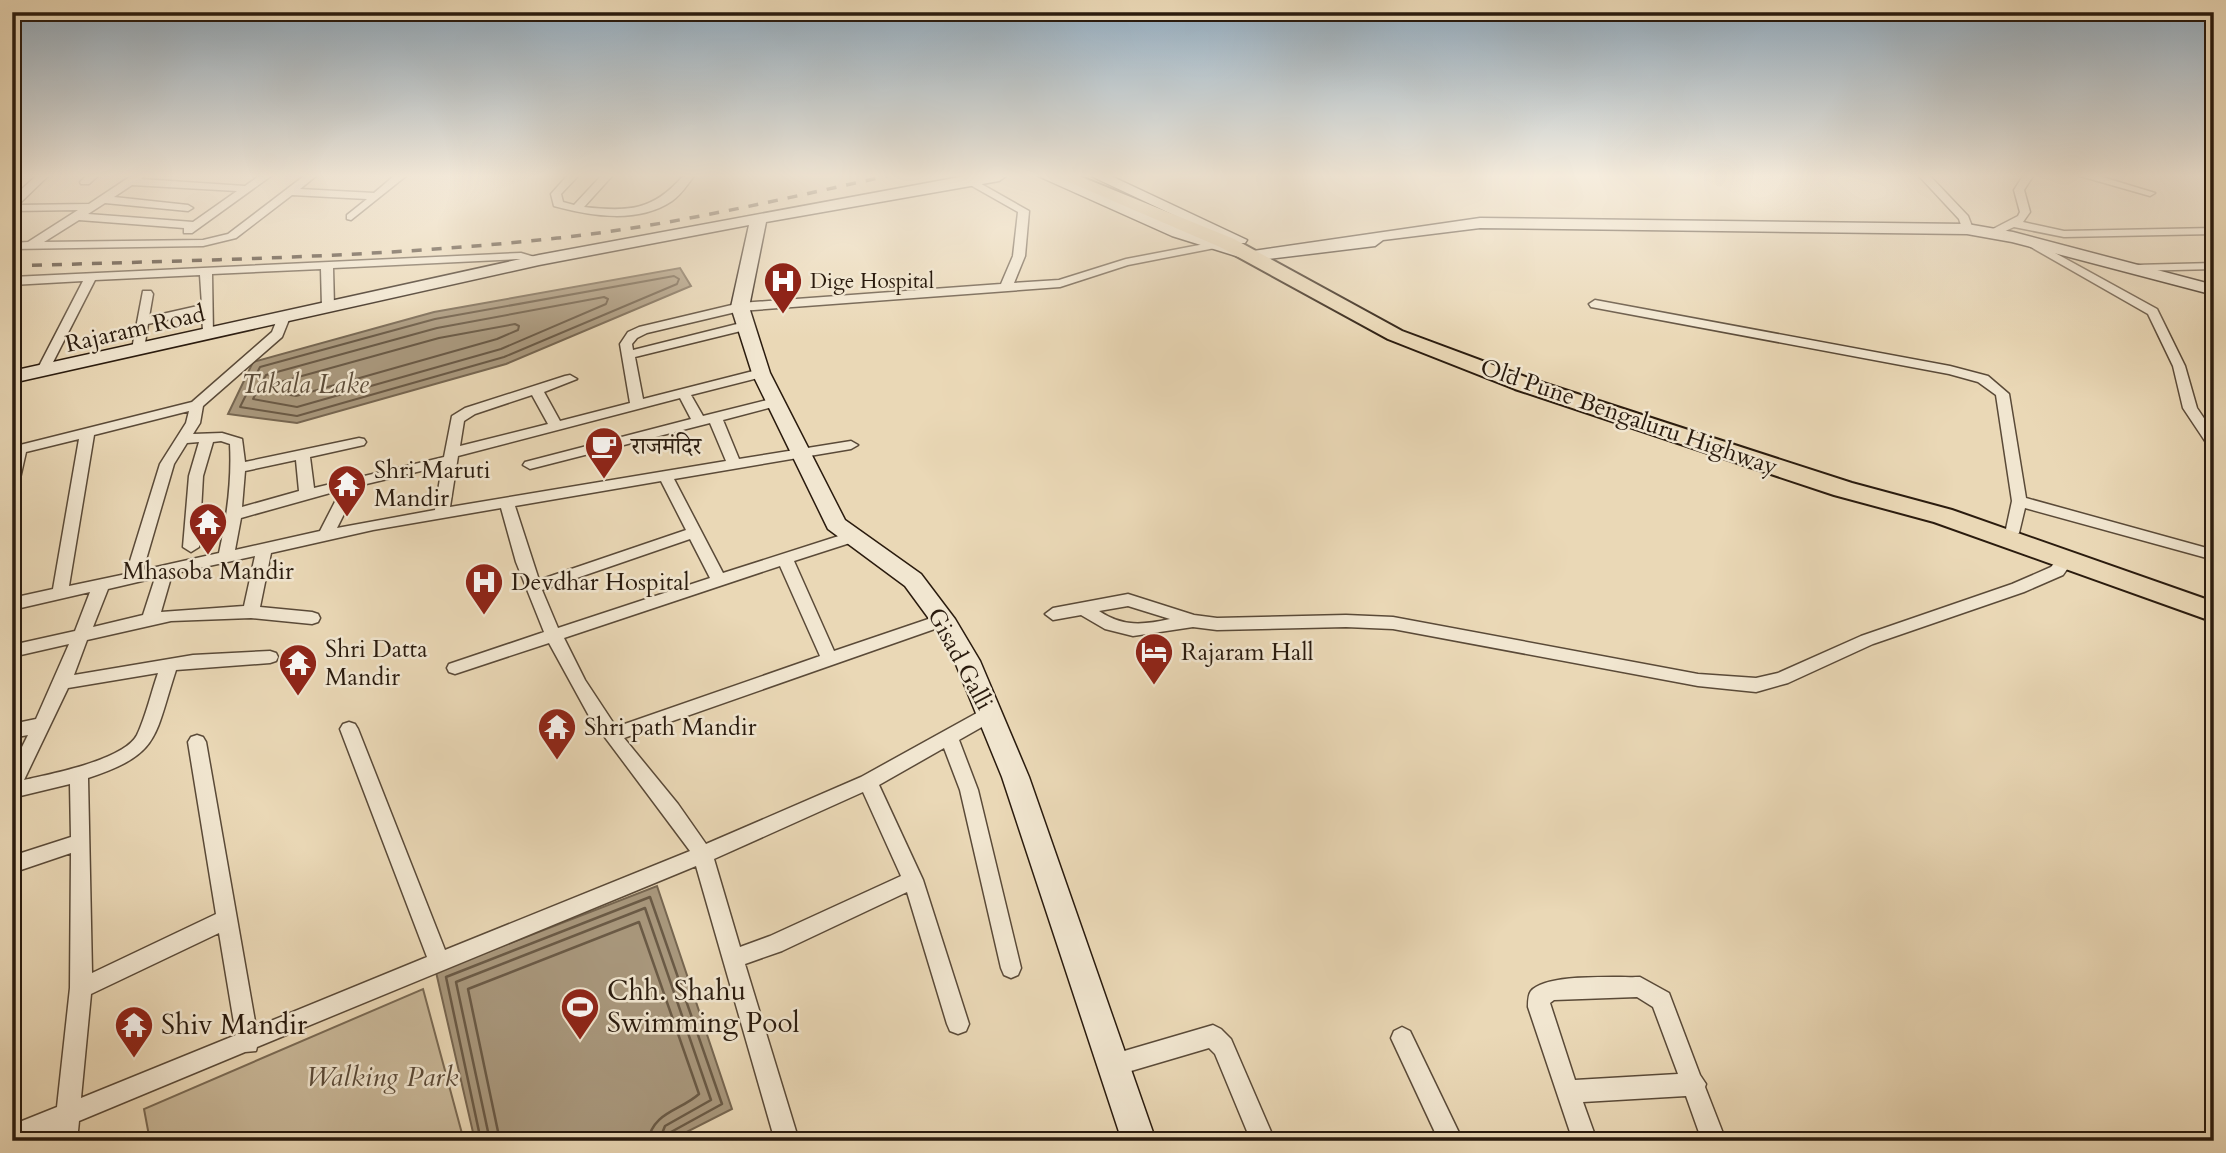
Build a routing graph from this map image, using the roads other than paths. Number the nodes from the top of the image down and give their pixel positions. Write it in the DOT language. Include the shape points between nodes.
graph roads {
  1 [pos="55,230"];
  2 [pos="190,230"];
  3 [pos="239,230"];
  4 [pos="686,230"];
  5 [pos="702,230"];
  6 [pos="756,230"];
  7 [pos="1022,230"];
  8 [pos="1171,230"];
  9 [pos="1194,230"];
  10 [pos="1199,230"];
  11 [pos="1216,230"];
  12 [pos="1469,230"];
  13 [pos="1973,230"];
  14 [pos="2020,230"];
  15 [pos="2214,231"];
  16 [pos="670,233"];
  17 [pos="2019,234"];
  18 [pos="171,242"];
  19 [pos="633,242"];
  20 [pos="31,245"];
  21 [pos="12,246"];
  22 [pos="1241,249"];
  23 [pos="538,260"];
  24 [pos="327,265"];
  25 [pos="2214,266"];
  26 [pos="2135,268"];
  27 [pos="206,272"];
  28 [pos="91,277"];
  29 [pos="12,281"];
  30 [pos="1006,287"];
  31 [pos="2214,290"];
  32 [pos="147,294"];
  33 [pos="1595,304"];
  34 [pos="208,307"];
  35 [pos="328,307"];
  36 [pos="743,316"];
  37 [pos="276,319"];
  38 [pos="142,322"];
  39 [pos="209,331"];
  40 [pos="138,349"];
  41 [pos="628,355"];
  42 [pos="43,370"];
  43 [pos="761,373"];
  44 [pos="12,377"];
  45 [pos="570,379"];
  46 [pos="12,383"];
  47 [pos="536,390"];
  48 [pos="683,392"];
  49 [pos="775,401"];
  50 [pos="637,404"];
  51 [pos="197,405"];
  52 [pos="606,413"];
  53 [pos="715,418"];
  54 [pos="699,422"];
  55 [pos="556,425"];
  56 [pos="87,434"];
  57 [pos="207,438"];
  58 [pos="183,439"];
  59 [pos="624,440"];
  60 [pos="359,442"];
  61 [pos="2214,444"];
  62 [pos="851,445"];
  63 [pos="16,450"];
  64 [pos="801,452"];
  65 [pos="303,454"];
  66 [pos="450,457"];
  67 [pos="734,463"];
  68 [pos="530,466"];
  69 [pos="239,468"];
  70 [pos="665,475"];
  71 [pos="12,483"];
  72 [pos="352,483"];
  73 [pos="307,494"];
  74 [pos="506,501"];
  75 [pos="2019,501"];
  76 [pos="442,512"];
  77 [pos="236,514"];
  78 [pos="2014,529"];
  79 [pos="695,532"];
  80 [pos="326,535"];
  81 [pos="848,537"];
  82 [pos="191,547"];
  83 [pos="264,548"];
  84 [pos="2214,555"];
  85 [pos="226,556"];
  86 [pos="2067,558"];
  87 [pos="785,559"];
  88 [pos="166,570"];
  89 [pos="134,577"];
  90 [pos="720,582"];
  91 [pos="101,585"];
  92 [pos="535,587"];
  93 [pos="60,594"];
  94 [pos="2214,600"];
  95 [pos="12,604"];
  96 [pos="1083,608"];
  97 [pos="2214,611"];
  98 [pos="251,612"];
  99 [pos="1053,614"];
  100 [pos="312,618"];
  101 [pos="150,619"];
  102 [pos="943,620"];
  103 [pos="1193,621"];
  104 [pos="81,636"];
  105 [pos="553,638"];
  106 [pos="12,651"];
  107 [pos="270,657"];
  108 [pos="829,658"];
  109 [pos="169,665"];
  110 [pos="455,668"];
  111 [pos="62,683"];
  112 [pos="990,714"];
  113 [pos="42,725"];
  114 [pos="349,729"];
  115 [pos="12,731"];
  116 [pos="612,735"];
  117 [pos="949,738"];
  118 [pos="197,742"];
  119 [pos="79,772"];
  120 [pos="868,782"];
  121 [pos="12,788"];
  122 [pos="81,842"];
  123 [pos="703,856"];
  124 [pos="12,865"];
  125 [pos="913,880"];
  126 [pos="227,919"];
  127 [pos="735,958"];
  128 [pos="440,963"];
  129 [pos="1011,968"];
  130 [pos="81,988"];
  131 [pos="958,1024"];
  132 [pos="1402,1038"];
  133 [pos="248,1043"];
  134 [pos="1114,1065"];
  135 [pos="1695,1084"];
  136 [pos="1569,1092"];
  137 [pos="66,1114"];
  138 [pos="12,1137"];
  139 [pos="65,1141"];
  140 [pos="787,1141"];
  141 [pos="1139,1141"];
  142 [pos="1263,1141"];
  143 [pos="1451,1141"];
  144 [pos="1585,1141"];
  145 [pos="1714,1141"];
  1 -- 20 [label="street"];
  2 -- 18 [label="street"];
  3 -- 18 [label="street" via="225,240"];
  4 -- 16 [label="main road"];
  5 -- 19 [label="main road"];
  6 -- 36 [label="main road"];
  7 -- 30 [label="street" via="1019,256"];
  8 -- 22 [label="main road"];
  9 -- 22 [label="main road, Old Pune Bengaluru Highway"];
  10 -- 22 [label="main road, Old Pune Bengaluru Highway"];
  11 -- 22 [label="main road" via="1247,244"];
  12 -- 22 [label="main road" via="1381,242"];
  13 -- 17 [label="main road"];
  14 -- 17 [label="street"];
  15 -- 17 [label="street"];
  16 -- 19 [label="main road"];
  17 -- 26 [label="main road"];
  17 -- 61 [label="street" via="2153,312 2179,366 2190,408"];
  18 -- 20 [label="street"];
  19 -- 23 [label="main road, Rajaram Road"];
  20 -- 21 [label="street"];
  22 -- 30 [label="street" via="1126,262 1060,283"];
  22 -- 78 [label="main road, Old Pune Bengaluru Highway" via="1485,361 1853,482"];
  22 -- 86 [label="main road, Old Pune Bengaluru Highway" via="1395,335 1523,384"];
  23 -- 24 [label="street" via="521,256"];
  23 -- 35 [label="main road, Rajaram Road"];
  24 -- 27 [label="street"];
  24 -- 35 [label="street"];
  25 -- 26 [label="street"];
  26 -- 31 [label="main road"];
  27 -- 28 [label="street"];
  27 -- 34 [label="street"];
  28 -- 29 [label="street"];
  28 -- 42 [label="street"];
  30 -- 36 [label="street"];
  32 -- 38 [label="street"];
  33 -- 75 [label="street" via="1983,379 2002,394"];
  34 -- 38 [label="street"];
  34 -- 39 [label="street"];
  35 -- 37 [label="main road, Rajaram Road"];
  36 -- 41 [label="street"];
  36 -- 41 [label="street" via="632,335 626,344"];
  36 -- 43 [label="main road, Gisad Galli"];
  37 -- 39 [label="main road, Rajaram Road"];
  37 -- 46 [label="main road, Rajaram Road"];
  37 -- 51 [label="street" via="278,334"];
  38 -- 40 [label="street"];
  39 -- 40 [label="main road, Rajaram Road"];
  40 -- 42 [label="main road, Rajaram Road"];
  41 -- 50 [label="street"];
  42 -- 44 [label="main road, Rajaram Road"];
  43 -- 48 [label="street"];
  43 -- 49 [label="main road, Gisad Galli"];
  45 -- 47 [label="street"];
  47 -- 55 [label="street"];
  47 -- 66 [label="street" via="461,415 454,424"];
  48 -- 50 [label="street"];
  48 -- 54 [label="street"];
  49 -- 53 [label="street"];
  49 -- 64 [label="main road, Gisad Galli"];
  50 -- 52 [label="street"];
  51 -- 56 [label="street"];
  51 -- 58 [label="street"];
  52 -- 55 [label="street"];
  52 -- 59 [label="street"];
  53 -- 54 [label="street"];
  53 -- 67 [label="street"];
  54 -- 59 [label="street"];
  55 -- 66 [label="street"];
  56 -- 63 [label="street"];
  56 -- 93 [label="street"];
  57 -- 58 [label="street"];
  57 -- 69 [label="street" via="234,439"];
  57 -- 82 [label="street" via="196,475"];
  58 -- 89 [label="street" via="167,464"];
  59 -- 68 [label="street"];
  60 -- 65 [label="street"];
  62 -- 64 [label="street"];
  63 -- 71 [label="street"];
  64 -- 67 [label="street"];
  64 -- 81 [label="main road, Gisad Galli" via="828,510"];
  65 -- 69 [label="street"];
  65 -- 73 [label="street"];
  66 -- 72 [label="street"];
  66 -- 76 [label="street"];
  67 -- 70 [label="street"];
  69 -- 77 [label="street"];
  70 -- 74 [label="street"];
  70 -- 79 [label="street"];
  72 -- 73 [label="street"];
  72 -- 80 [label="street"];
  73 -- 77 [label="street"];
  74 -- 76 [label="street"];
  74 -- 92 [label="street"];
  75 -- 78 [label="street"];
  75 -- 84 [label="street"];
  76 -- 80 [label="street"];
  77 -- 85 [label="street"];
  78 -- 94 [label="main road, Old Pune Bengaluru Highway"];
  79 -- 90 [label="street"];
  79 -- 92 [label="street"];
  80 -- 83 [label="street"];
  81 -- 87 [label="street"];
  81 -- 102 [label="main road, Gisad Galli" via="903,569"];
  83 -- 85 [label="street"];
  83 -- 98 [label="street"];
  85 -- 88 [label="street"];
  86 -- 97 [label="main road, Old Pune Bengaluru Highway"];
  86 -- 103 [label="street" via="2057,571 2018,588 1867,640 1756,685 1698,680 1393,623"];
  87 -- 90 [label="street"];
  87 -- 108 [label="street"];
  88 -- 89 [label="street"];
  88 -- 101 [label="street"];
  89 -- 91 [label="street"];
  90 -- 105 [label="street"];
  91 -- 93 [label="street"];
  91 -- 104 [label="street"];
  92 -- 105 [label="street"];
  93 -- 95 [label="street"];
  96 -- 99 [label="street"];
  96 -- 103 [label="street" via="1128,600"];
  96 -- 103 [label="street" via="1107,626 1125,631"];
  98 -- 100 [label="street"];
  98 -- 101 [label="street"];
  101 -- 104 [label="street"];
  102 -- 108 [label="street"];
  102 -- 112 [label="main road, Gisad Galli"];
  104 -- 106 [label="street"];
  104 -- 111 [label="street"];
  105 -- 110 [label="street"];
  105 -- 116 [label="street"];
  107 -- 109 [label="street"];
  108 -- 116 [label="street"];
  109 -- 111 [label="street"];
  109 -- 119 [label="street" via="139,748"];
  111 -- 113 [label="street"];
  112 -- 117 [label="street"];
  112 -- 134 [label="main road, Gisad Galli" via="1027,803"];
  113 -- 115 [label="street"];
  113 -- 121 [label="street"];
  114 -- 128 [label="street"];
  116 -- 123 [label="street" via="687,827"];
  117 -- 120 [label="street"];
  117 -- 129 [label="street" via="969,790"];
  118 -- 126 [label="street"];
  119 -- 121 [label="street"];
  119 -- 122 [label="street"];
  120 -- 123 [label="street"];
  120 -- 125 [label="street"];
  122 -- 124 [label="street"];
  122 -- 130 [label="street"];
  123 -- 127 [label="street"];
  123 -- 128 [label="street"];
  125 -- 127 [label="street"];
  125 -- 131 [label="street"];
  126 -- 130 [label="street"];
  126 -- 133 [label="street"];
  127 -- 140 [label="street"];
  128 -- 133 [label="street"];
  130 -- 137 [label="street"];
  132 -- 143 [label="street"];
  133 -- 137 [label="street"];
  134 -- 141 [label="main road, Gisad Galli"];
  134 -- 142 [label="street" via="1213,1036 1223,1047"];
  135 -- 136 [label="street"];
  135 -- 136 [label="street" via="1667,1012 1652,992 1640,987 1551,990 1539,998 1539,1007"];
  135 -- 145 [label="street"];
  136 -- 144 [label="street"];
  137 -- 138 [label="street"];
  137 -- 139 [label="street"];
}
